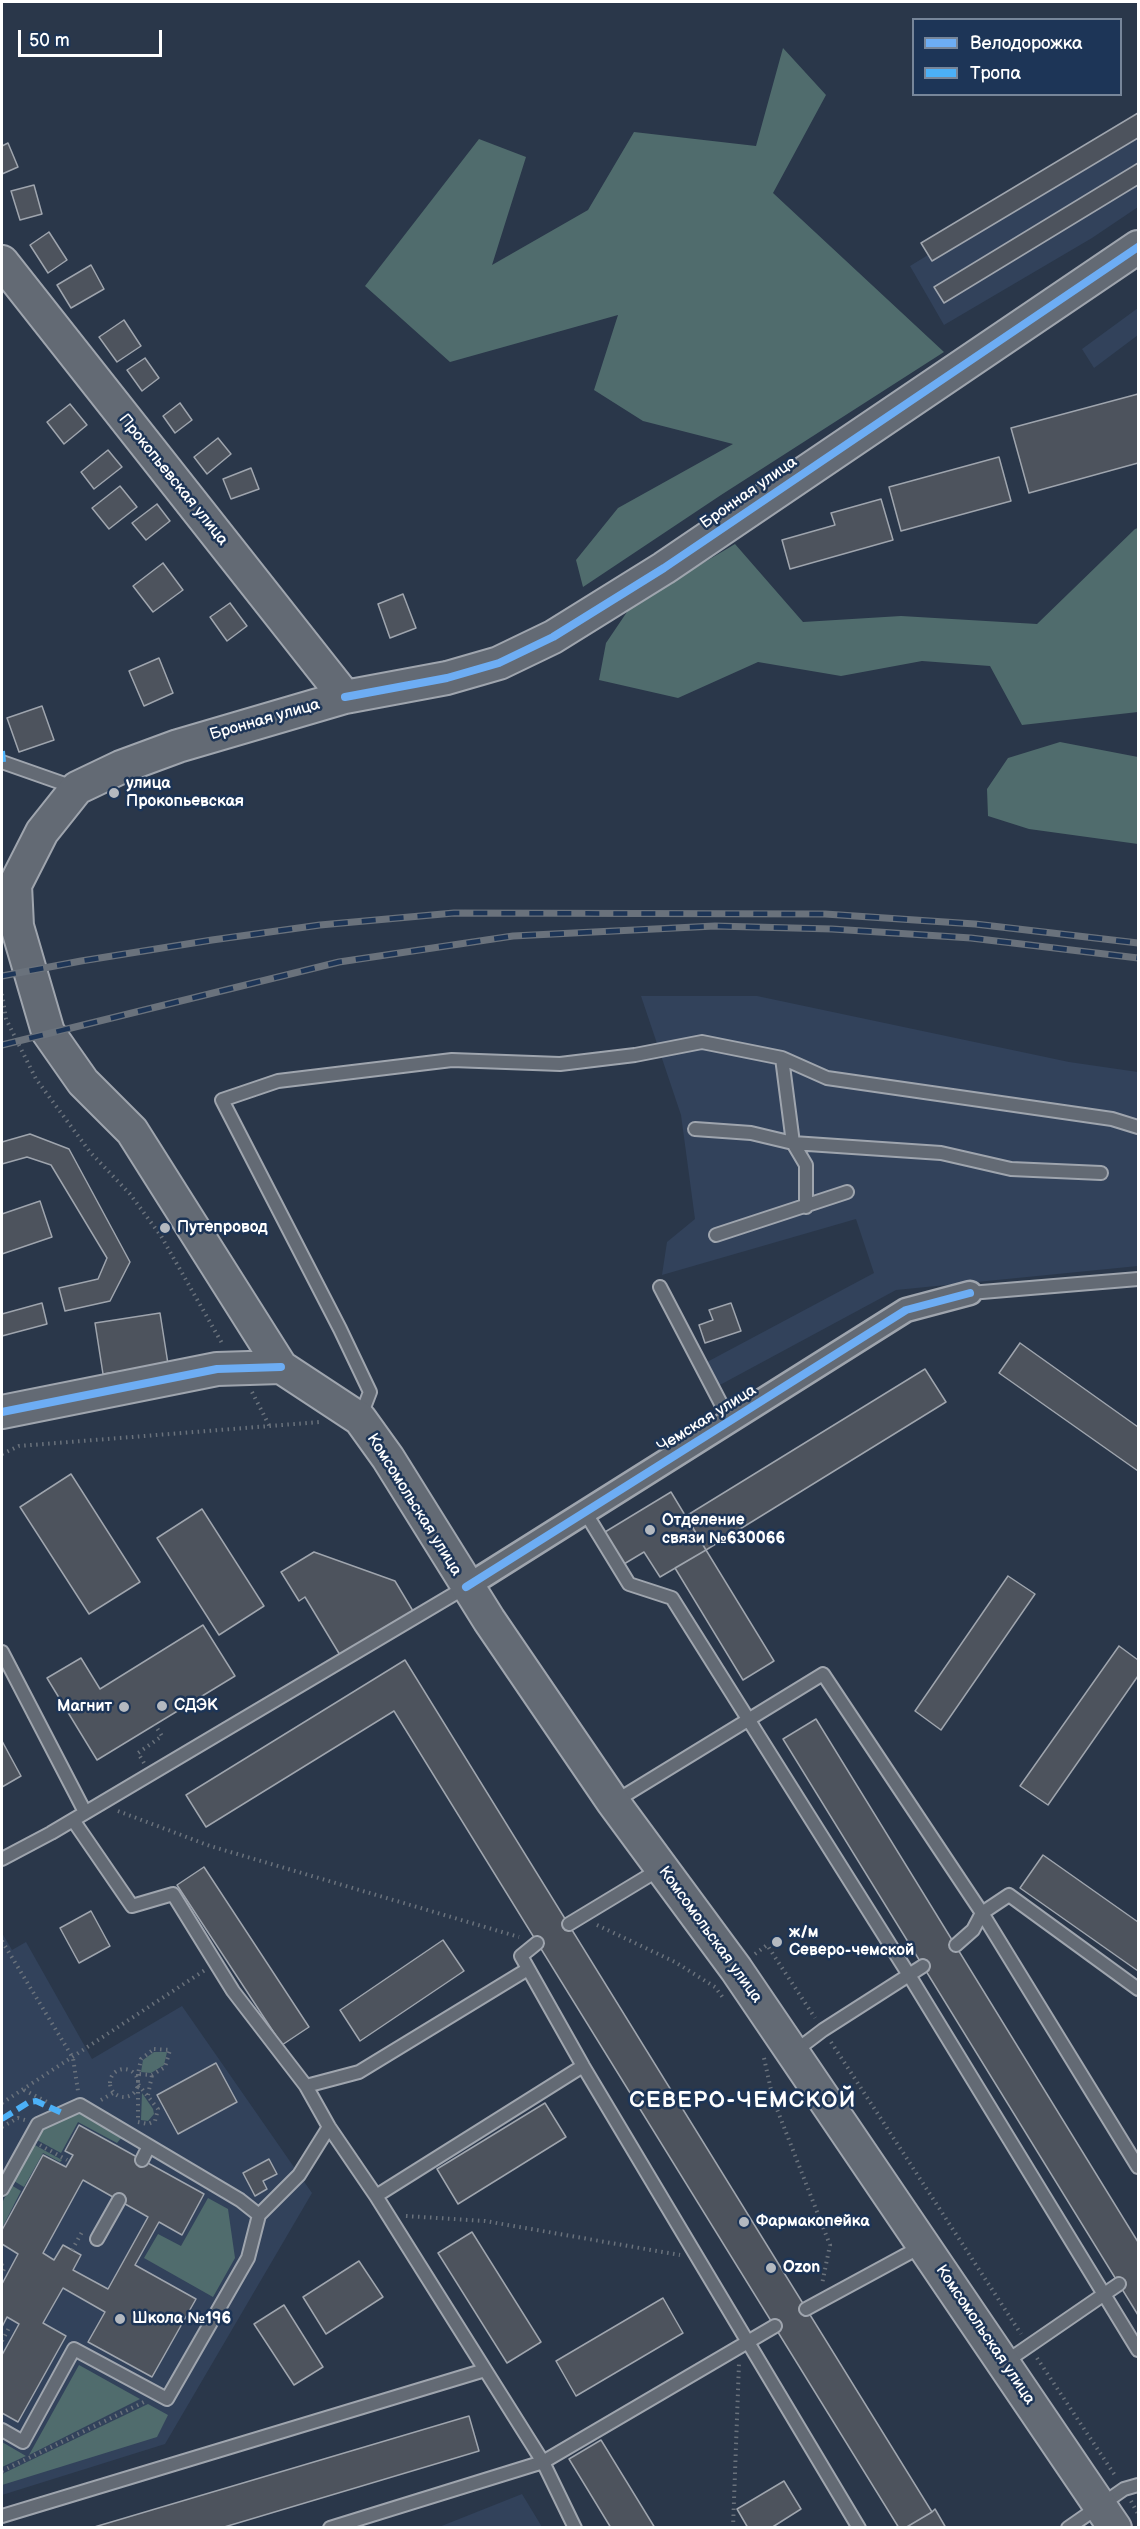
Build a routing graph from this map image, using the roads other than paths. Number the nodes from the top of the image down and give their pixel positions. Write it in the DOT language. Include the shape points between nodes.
graph roads {
  1 [pos="1138,247"];
  2 [pos="2,262"];
  3 [pos="345,697"];
  4 [pos="2,762"];
  5 [pos="78,788"];
  6 [pos="8,885"];
  7 [pos="782,1058"];
  8 [pos="1138,1127"];
  9 [pos="695,1129"];
  10 [pos="793,1143"];
  11 [pos="1101,1173"];
  12 [pos="847,1192"];
  13 [pos="806,1207"];
  14 [pos="716,1235"];
  15 [pos="1138,1279"];
  16 [pos="660,1287"];
  17 [pos="970,1293"];
  18 [pos="281,1367"];
  19 [pos="2,1412"];
  20 [pos="360,1419"];
  21 [pos="730,1421"];
  22 [pos="585,1512"];
  23 [pos="466,1587"];
  24 [pos="2,1652"];
  25 [pos="748,1720"];
  26 [pos="613,1802"];
  27 [pos="85,1812"];
  28 [pos="73,1820"];
  29 [pos="2,1859"];
  30 [pos="661,1868"];
  31 [pos="982,1913"];
  32 [pos="569,1924"];
  33 [pos="537,1943"];
  34 [pos="956,1945"];
  35 [pos="923,1966"];
  36 [pos="528,1969"];
  37 [pos="909,1976"];
  38 [pos="1138,1989"];
  39 [pos="793,2052"];
  40 [pos="583,2066"];
  41 [pos="306,2086"];
  42 [pos="329,2127"];
  43 [pos="149,2146"];
  44 [pos="142,2160"];
  45 [pos="1138,2167"];
  46 [pos="2,2189"];
  47 [pos="376,2196"];
  48 [pos="119,2200"];
  49 [pos="259,2216"];
  50 [pos="98,2239"];
  51 [pos="924,2245"];
  52 [pos="1119,2284"];
  53 [pos="1104,2294"];
  54 [pos="806,2308"];
  55 [pos="775,2326"];
  56 [pos="744,2344"];
  57 [pos="1138,2350"];
  58 [pos="1017,2355"];
  59 [pos="485,2370"];
  60 [pos="2,2430"];
  61 [pos="543,2462"];
  62 [pos="1138,2485"];
  63 [pos="1113,2507"];
  64 [pos="2,2516"];
  65 [pos="330,2528"];
  66 [pos="575,2528"];
  67 [pos="859,2528"];
  68 [pos="1068,2528"];
  1 -- 3 [label="main road, Бронная улица" via="664,568 553,637 499,663 447,678"];
  2 -- 3 [label="main road, Прокопьевская улица"];
  3 -- 5 [label="main road, Бронная улица" via="178,746"];
  4 -- 5 [label="lane"];
  5 -- 6 [label="main road, Бронная улица" via="42,832"];
  6 -- 18 [label="main road, Бронная улица" via="48,1032 82,1082 132,1131"];
  7 -- 8 [label="lane" via="827,1078 1112,1119"];
  7 -- 10 [label="lane"];
  7 -- 20 [label="lane" via="702,1042 560,1064 452,1060 278,1081 222,1100 370,1392"];
  9 -- 10 [label="lane" via="751,1133"];
  10 -- 11 [label="lane" via="942,1153 1011,1169"];
  10 -- 13 [label="lane" via="806,1165"];
  12 -- 13 [label="lane"];
  13 -- 14 [label="lane"];
  15 -- 17 [label="lane"];
  16 -- 21 [label="lane"];
  17 -- 21 [label="street, Чемская улица" via="906,1310"];
  18 -- 19 [label="main road" via="217,1369"];
  18 -- 20 [label="main road, Комсомольская улица"];
  20 -- 23 [label="main road, Комсомольская улица"];
  21 -- 22 [label="street, Чемская улица"];
  22 -- 23 [label="street, Чемская улица"];
  22 -- 25 [label="lane" via="629,1584 672,1598"];
  23 -- 26 [label="main road, Комсомольская улица"];
  23 -- 27 [label="lane"];
  24 -- 27 [label="lane"];
  25 -- 26 [label="lane"];
  25 -- 31 [label="lane" via="823,1674"];
  25 -- 37 [label="lane"];
  26 -- 30 [label="main road, Комсомольская улица"];
  27 -- 28 [label="lane"];
  28 -- 29 [label="lane"];
  28 -- 41 [label="lane" via="132,1906 173,1894 233,1991"];
  30 -- 32 [label="lane"];
  30 -- 39 [label="main road, Комсомольская улица"];
  31 -- 34 [label="lane" via="973,1930"];
  31 -- 38 [label="lane" via="1009,1895"];
  31 -- 45 [label="lane"];
  33 -- 36 [label="lane" via="521,1956"];
  35 -- 37 [label="lane"];
  36 -- 40 [label="lane"];
  36 -- 41 [label="lane" via="359,2072"];
  37 -- 39 [label="lane"];
  37 -- 53 [label="lane"];
  39 -- 51 [label="main road, Комсомольская улица"];
  40 -- 47 [label="lane"];
  40 -- 56 [label="lane" via="698,2258"];
  41 -- 42 [label="lane"];
  42 -- 47 [label="lane"];
  42 -- 49 [label="lane" via="299,2175"];
  43 -- 44 [label="lane"];
  43 -- 46 [label="lane" via="80,2105 38,2124"];
  43 -- 49 [label="lane" via="240,2200"];
  47 -- 59 [label="lane"];
  48 -- 50 [label="lane"];
  49 -- 60 [label="lane" via="248,2258 167,2399 74,2349 23,2442"];
  51 -- 54 [label="lane"];
  51 -- 58 [label="main road, Комсомольская улица"];
  52 -- 53 [label="lane"];
  53 -- 57 [label="lane"];
  53 -- 58 [label="lane"];
  55 -- 56 [label="lane"];
  56 -- 61 [label="lane"];
  56 -- 67 [label="lane"];
  58 -- 63 [label="main road, Комсомольская улица"];
  59 -- 61 [label="lane"];
  59 -- 64 [label="lane"];
  61 -- 65 [label="lane"];
  61 -- 66 [label="lane"];
  62 -- 63 [label="lane"];
  63 -- 68 [label="lane"];
}
